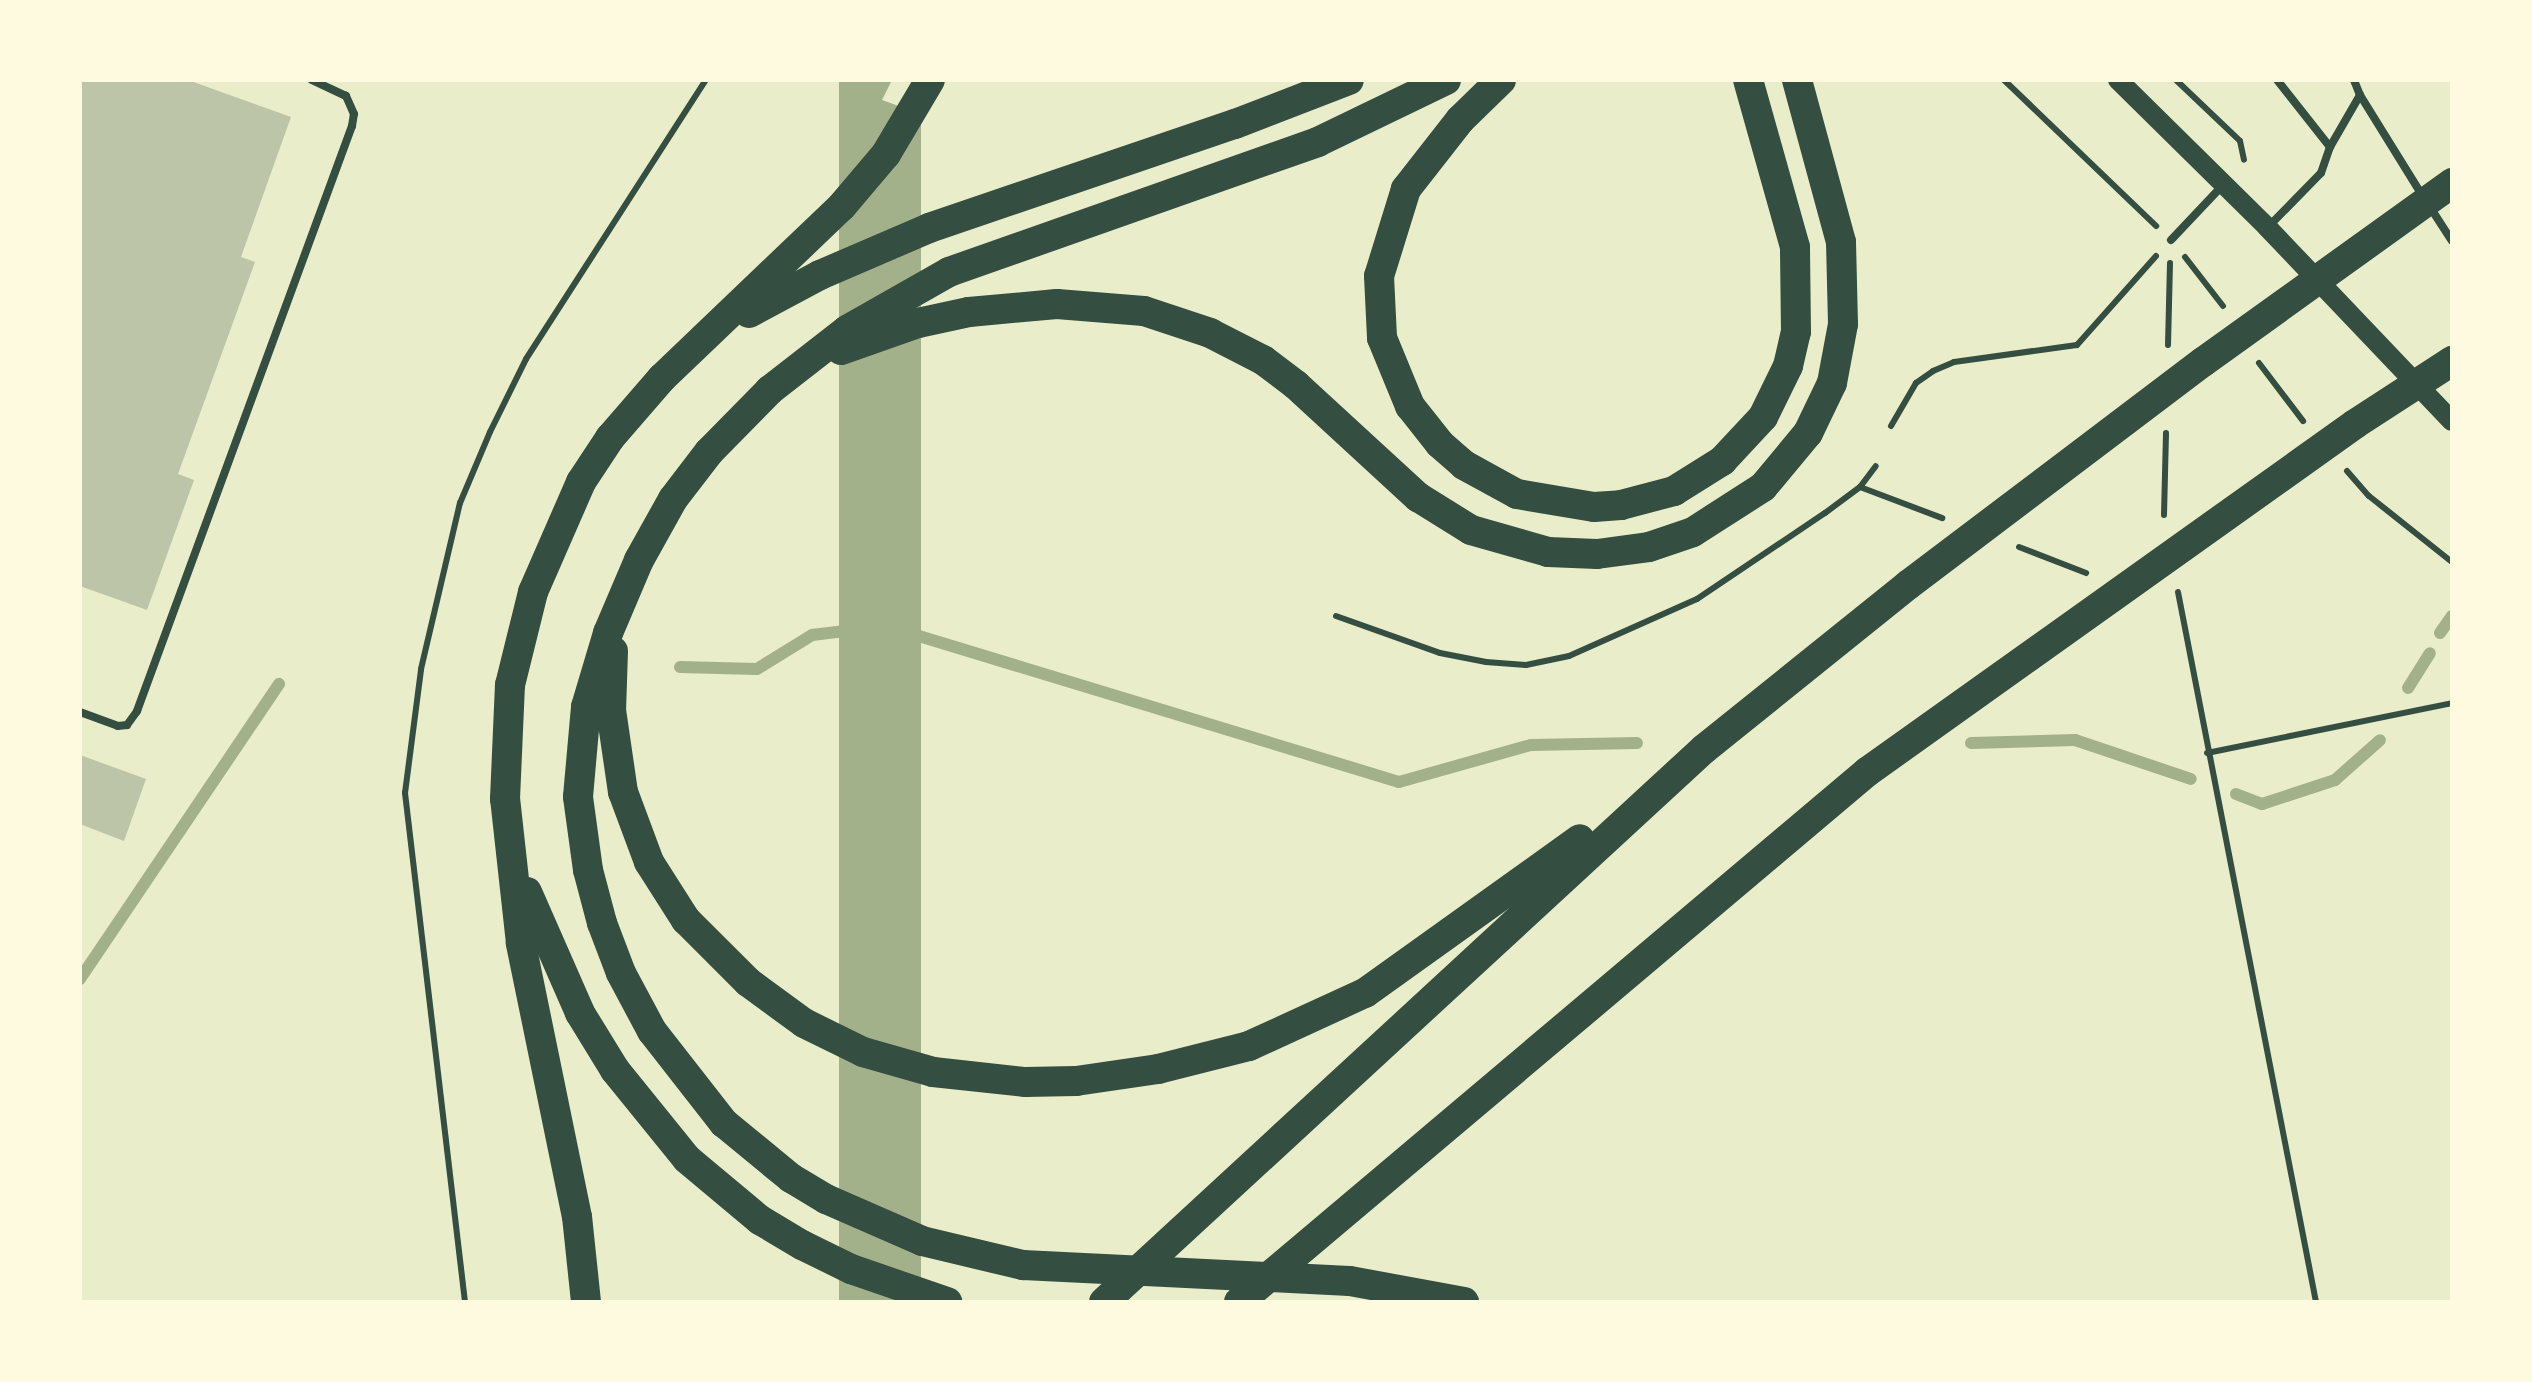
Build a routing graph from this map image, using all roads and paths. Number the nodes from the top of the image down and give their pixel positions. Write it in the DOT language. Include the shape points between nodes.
graph roads {
  1 [pos="311,80"];
  2 [pos="930,80"];
  3 [pos="1350,80"];
  4 [pos="1446,80"];
  5 [pos="1501,80"];
  6 [pos="1748,80"];
  7 [pos="1797,80"];
  8 [pos="2004,80"];
  9 [pos="2118,80"];
  10 [pos="2176,80"];
  11 [pos="2277,80"];
  12 [pos="2354,80"];
  13 [pos="2360,95"];
  14 [pos="2330,147"];
  15 [pos="2452,182"];
  16 [pos="2224,184"];
  17 [pos="2268,228"];
  18 [pos="2171,240"];
  19 [pos="2452,240"];
  20 [pos="2230,317"];
  21 [pos="708,338"];
  22 [pos="2258,360"];
  23 [pos="2452,361"];
  24 [pos="797,369"];
  25 [pos="2452,421"];
  26 [pos="1891,426"];
  27 [pos="2310,429"];
  28 [pos="1876,466"];
  29 [pos="2346,469"];
  30 [pos="2452,562"];
  31 [pos="2176,582"];
  32 [pos="621,604"];
  33 [pos="1336,616"];
  34 [pos="2452,703"];
  35 [pos="80,712"];
  36 [pos="1704,749"];
  37 [pos="2207,754"];
  38 [pos="511,847"];
  39 [pos="1311,1243"];
  40 [pos="586,1302"];
  41 [pos="947,1302"];
  42 [pos="1104,1302"];
  43 [pos="1239,1302"];
  44 [pos="1266,1302"];
  45 [pos="1464,1302"];
  46 [pos="2316,1302"];
  1 -- 35 [label="lane" via="346,96 352,126 133,718 118,726"];
  2 -- 21 [label="highway" via="886,154 803,248"];
  3 -- 21 [label="highway" via="929,228 820,275"];
  4 -- 24 [label="highway" via="1318,142 948,272 881,308"];
  5 -- 6 [label="highway" via="1406,188 1382,262 1379,318 1387,357 1410,406 1440,444 1488,481 1544,502 1621,506 1674,491 1722,461 1778,392 1788,366 1796,332 1795,247"];
  7 -- 24 [label="highway" via="1840,242 1843,324 1832,383 1795,452 1763,488 1692,532 1649,546 1548,552 1444,516 1263,360 1210,332 1144,311 1056,304 970,312 874,336"];
  8 -- 18 [label="path"];
  9 -- 16 [label="main road"];
  10 -- 16 [label="path" via="2244,150 2242,165"];
  11 -- 14 [label="lane"];
  12 -- 13 [label="lane"];
  13 -- 14 [label="lane"];
  13 -- 19 [label="lane"];
  14 -- 17 [label="lane" via="2320,173"];
  15 -- 36 [label="highway" via="1908,585"];
  16 -- 17 [label="main road"];
  16 -- 18 [label="lane"];
  17 -- 25 [label="main road"];
  18 -- 20 [label="path"];
  18 -- 26 [label="path" via="2077,345 1954,362 1933,371 1916,383"];
  21 -- 38 [label="highway" via="610,438 547,555 510,685 505,764"];
  22 -- 27 [label="path"];
  23 -- 39 [label="highway" via="1984,686 1807,821"];
  24 -- 32 [label="highway" via="730,429 674,499"];
  28 -- 33 [label="path" via="1860,486 1728,580 1644,626 1569,656 1526,665 1486,662"];
  29 -- 30 [label="path" via="2369,496"];
  31 -- 37 [label="path"];
  32 -- 36 [label="highway" via="611,710 623,792 649,862 686,920 748,982 804,1024 893,1063 972,1079 1119,1076 1202,1060 1289,1031 1400,970"];
  32 -- 45 [label="highway" via="594,675 581,740 578,798 591,884 610,947 652,1031 695,1090 756,1151 826,1200 972,1255 1022,1264 1350,1281"];
  34 -- 37 [label="path"];
  36 -- 42 [label="highway"];
  37 -- 46 [label="path"];
  38 -- 40 [label="highway" via="520,943 577,1217"];
  38 -- 41 [label="highway" via="537,923 580,1013 614,1070 687,1159 747,1211 802,1245 851,1270"];
  39 -- 43 [label="highway"];
  39 -- 44 [label="highway"];
}
